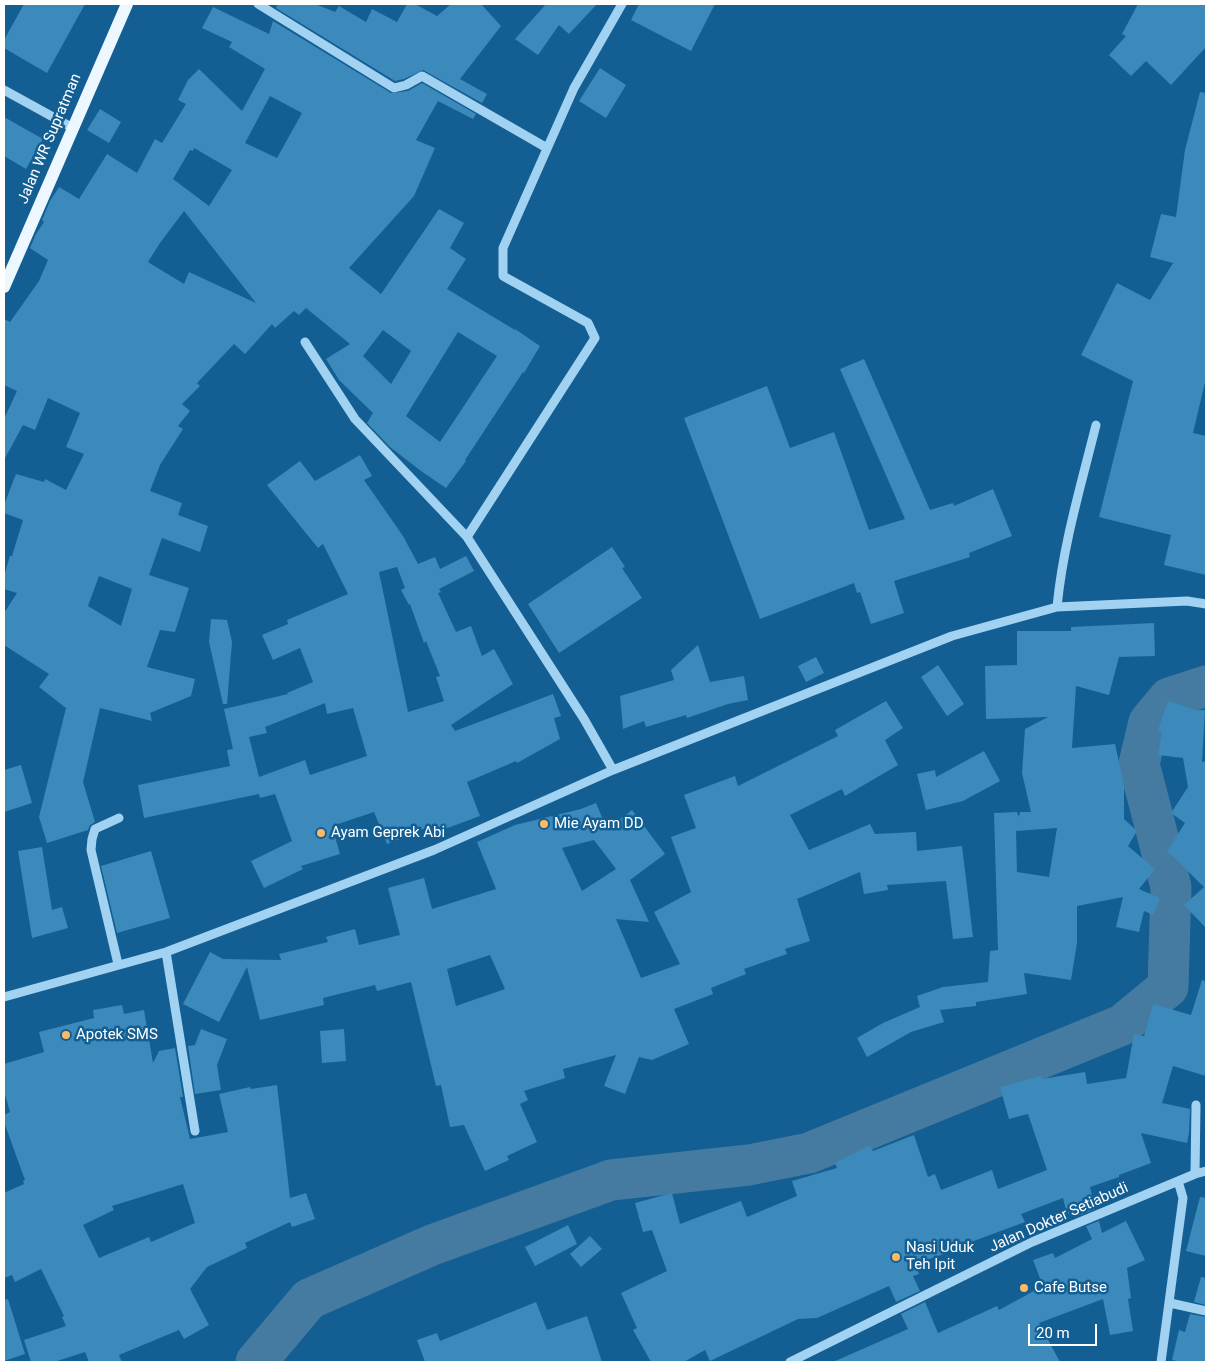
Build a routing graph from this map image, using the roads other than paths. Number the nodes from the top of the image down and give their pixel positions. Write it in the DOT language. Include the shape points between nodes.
graph roads {
  1 [pos="127,4"];
  2 [pos="258,4"];
  3 [pos="622,4"];
  4 [pos="4,90"];
  5 [pos="73,128"];
  6 [pos="548,148"];
  7 [pos="4,287"];
  8 [pos="305,342"];
  9 [pos="1096,425"];
  10 [pos="467,537"];
  11 [pos="1206,604"];
  12 [pos="1057,607"];
  13 [pos="614,770"];
  14 [pos="119,818"];
  15 [pos="166,952"];
  16 [pos="118,964"];
  17 [pos="4,996"];
  18 [pos="1196,1105"];
  19 [pos="196,1131"];
  20 [pos="1206,1171"];
  21 [pos="1195,1174"];
  22 [pos="1178,1181"];
  23 [pos="1170,1303"];
  24 [pos="1206,1311"];
  25 [pos="790,1362"];
  26 [pos="1161,1362"];
  1 -- 5 [label="main road, Jalan WR Supratman"];
  2 -- 6 [label="street" via="394,88 422,76"];
  3 -- 6 [label="street" via="574,88"];
  4 -- 5 [label="street"];
  5 -- 7 [label="main road, Jalan WR Supratman"];
  6 -- 10 [label="street" via="504,248 503,276 588,323 595,338"];
  8 -- 10 [label="street" via="355,419"];
  9 -- 12 [label="street" via="1069,534"];
  10 -- 13 [label="street"];
  11 -- 12 [label="street" via="1186,601"];
  12 -- 13 [label="street" via="952,636"];
  13 -- 15 [label="street" via="434,850"];
  14 -- 16 [label="street" via="95,829 91,850"];
  15 -- 16 [label="street"];
  15 -- 19 [label="street"];
  16 -- 17 [label="street"];
  18 -- 21 [label="street"];
  20 -- 21 [label="street, Jalan Dokter Setiabudi"];
  21 -- 22 [label="street, Jalan Dokter Setiabudi"];
  22 -- 23 [label="street" via="1183,1198"];
  22 -- 25 [label="street, Jalan Dokter Setiabudi" via="1032,1242"];
  23 -- 24 [label="street"];
  23 -- 26 [label="street"];
}
